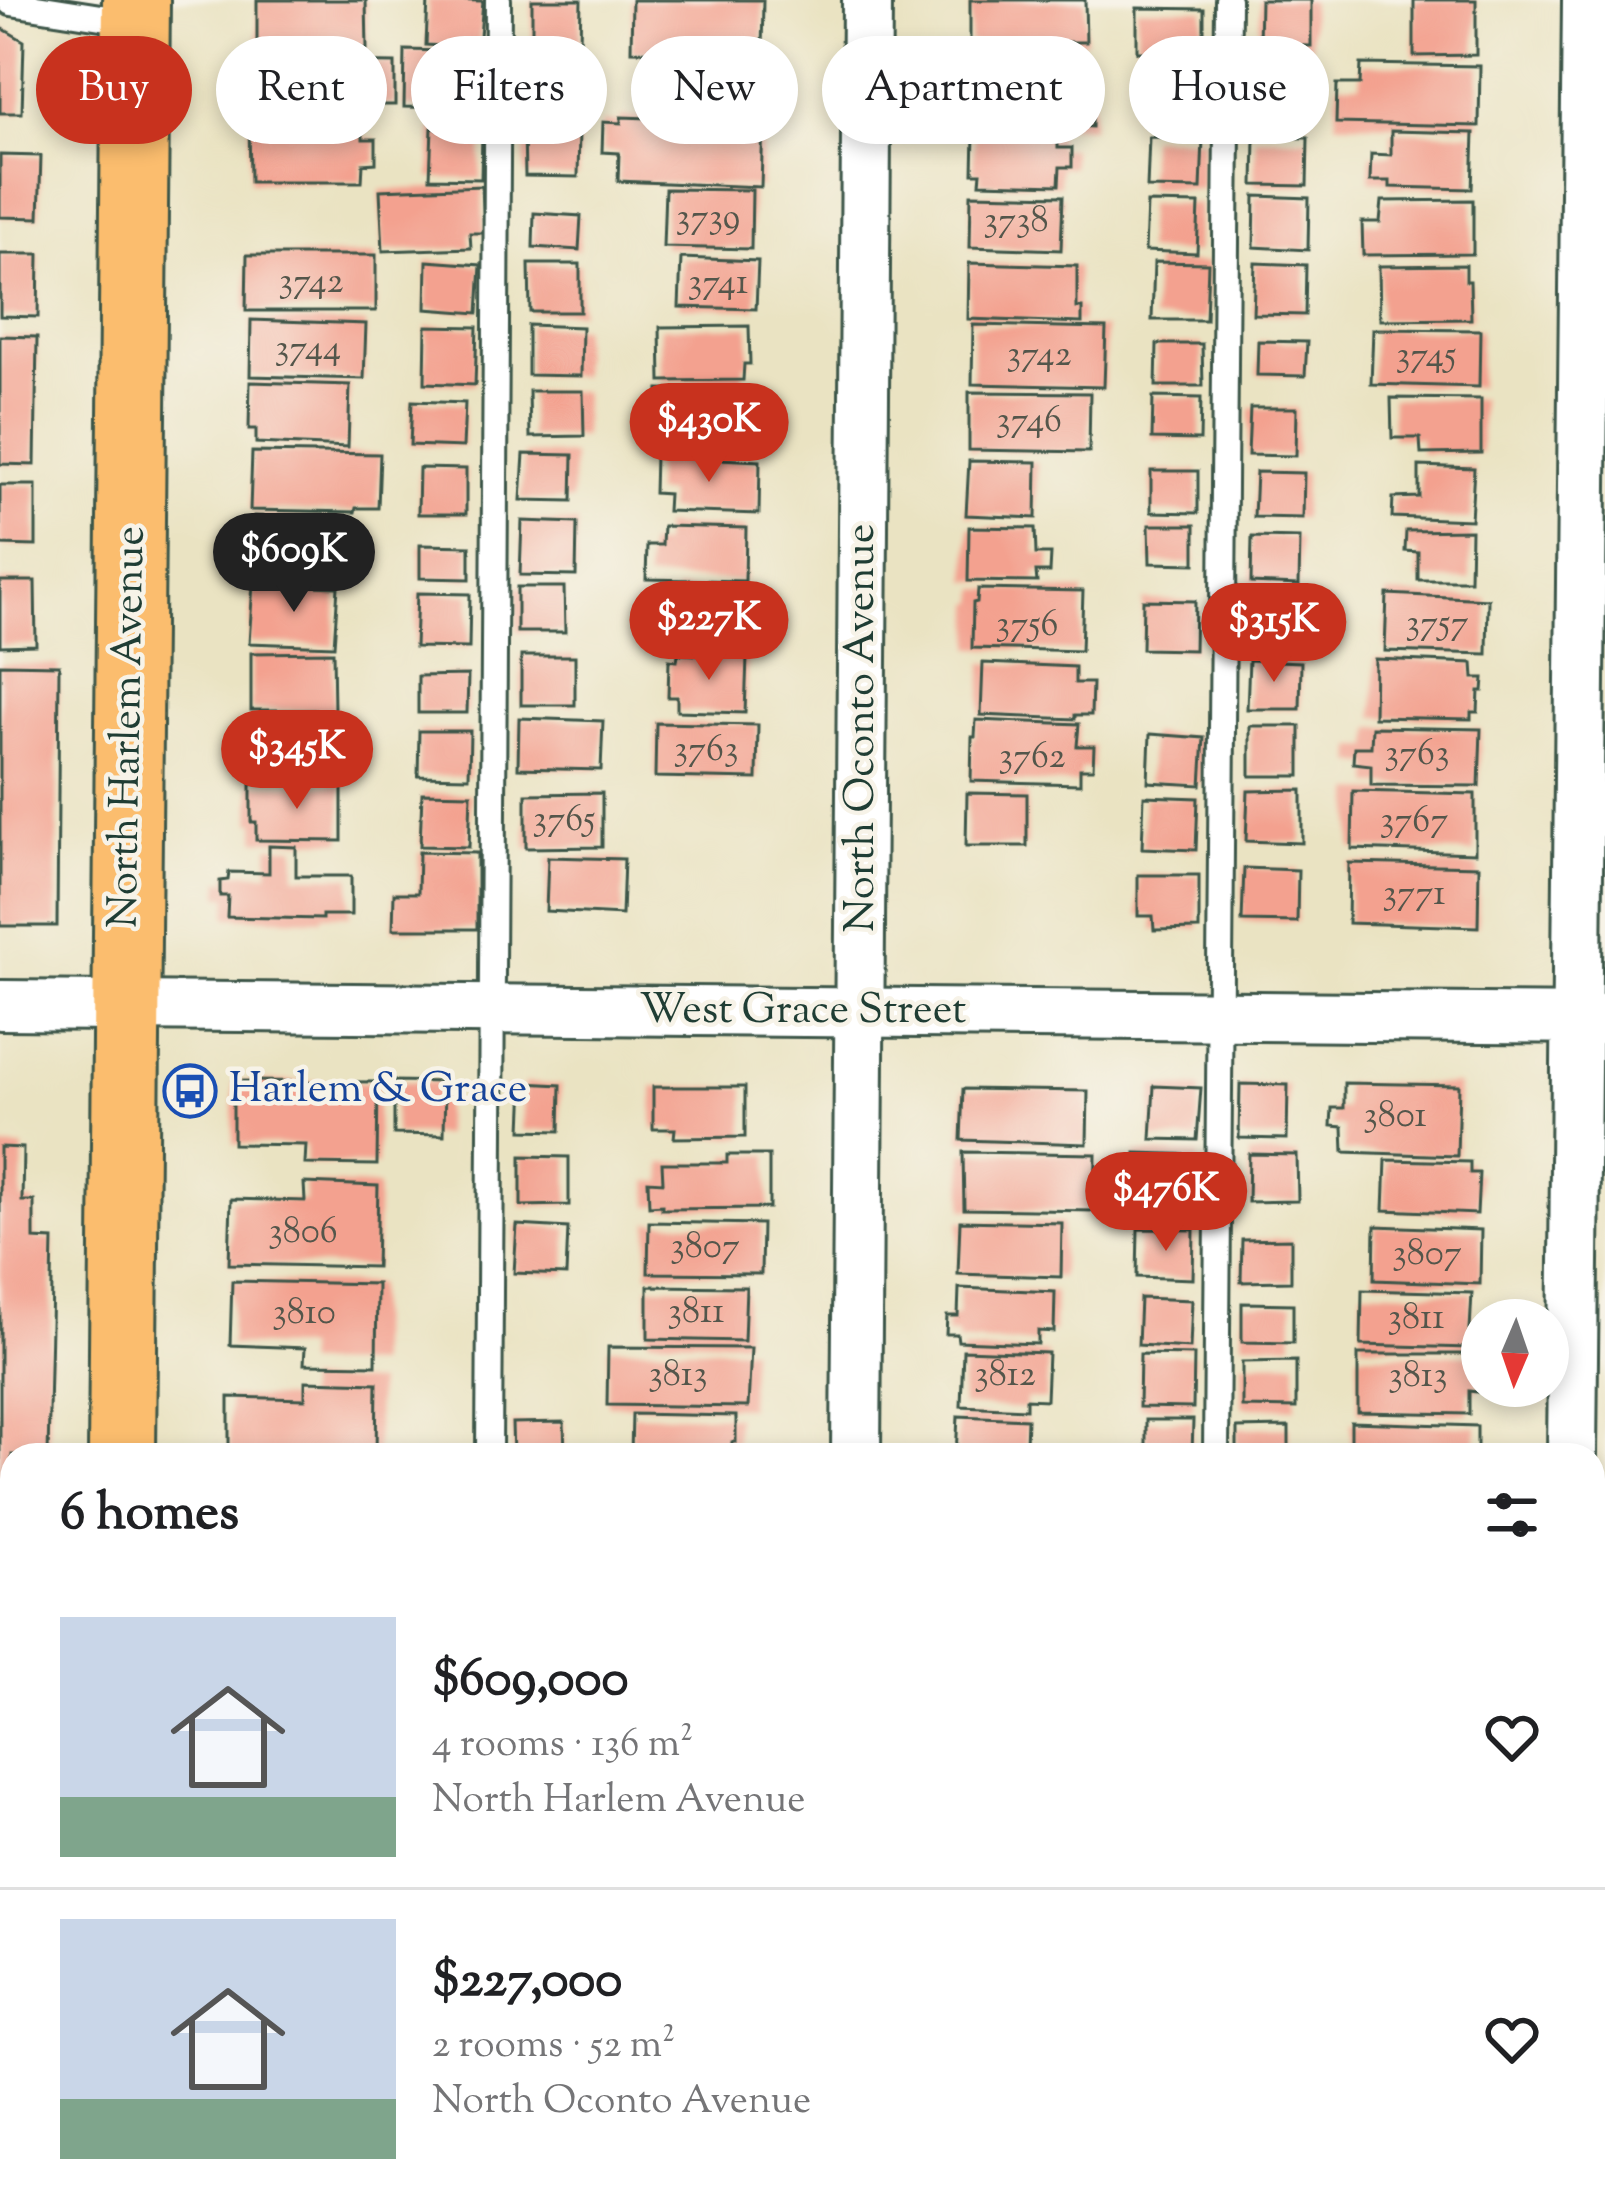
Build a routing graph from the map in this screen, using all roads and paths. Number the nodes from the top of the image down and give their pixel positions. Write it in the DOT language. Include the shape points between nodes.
graph roads {
  1 [pos="11,0"];
  2 [pos="498,0"];
  3 [pos="866,0"];
  4 [pos="1228,0"];
  5 [pos="1587,0"];
  6 [pos="136,11"];
  7 [pos="0,1005"];
  8 [pos="126,1006"];
  9 [pos="492,1009"];
  10 [pos="861,1012"];
  11 [pos="1220,1016"];
  12 [pos="1591,1019"];
  13 [pos="122,1443"];
  14 [pos="489,1443"];
  15 [pos="856,1443"];
  16 [pos="1216,1443"];
  17 [pos="1573,1443"];
  1 -- 6 [label="lane"];
  2 -- 9 [label="lane"];
  3 -- 10 [label="street, North Oconto Avenue"];
  4 -- 11 [label="lane"];
  5 -- 12 [label="street"];
  6 -- 8 [label="main road, North Harlem Avenue"];
  7 -- 8 [label="street, West Grace Street"];
  8 -- 9 [label="street, West Grace Street"];
  8 -- 13 [label="main road, North Harlem Avenue"];
  9 -- 10 [label="street, West Grace Street"];
  9 -- 14 [label="lane"];
  10 -- 11 [label="street, West Grace Street"];
  10 -- 15 [label="street, North Oconto Avenue"];
  11 -- 12 [label="street, West Grace Street"];
  11 -- 16 [label="lane"];
  12 -- 17 [label="street"];
}
